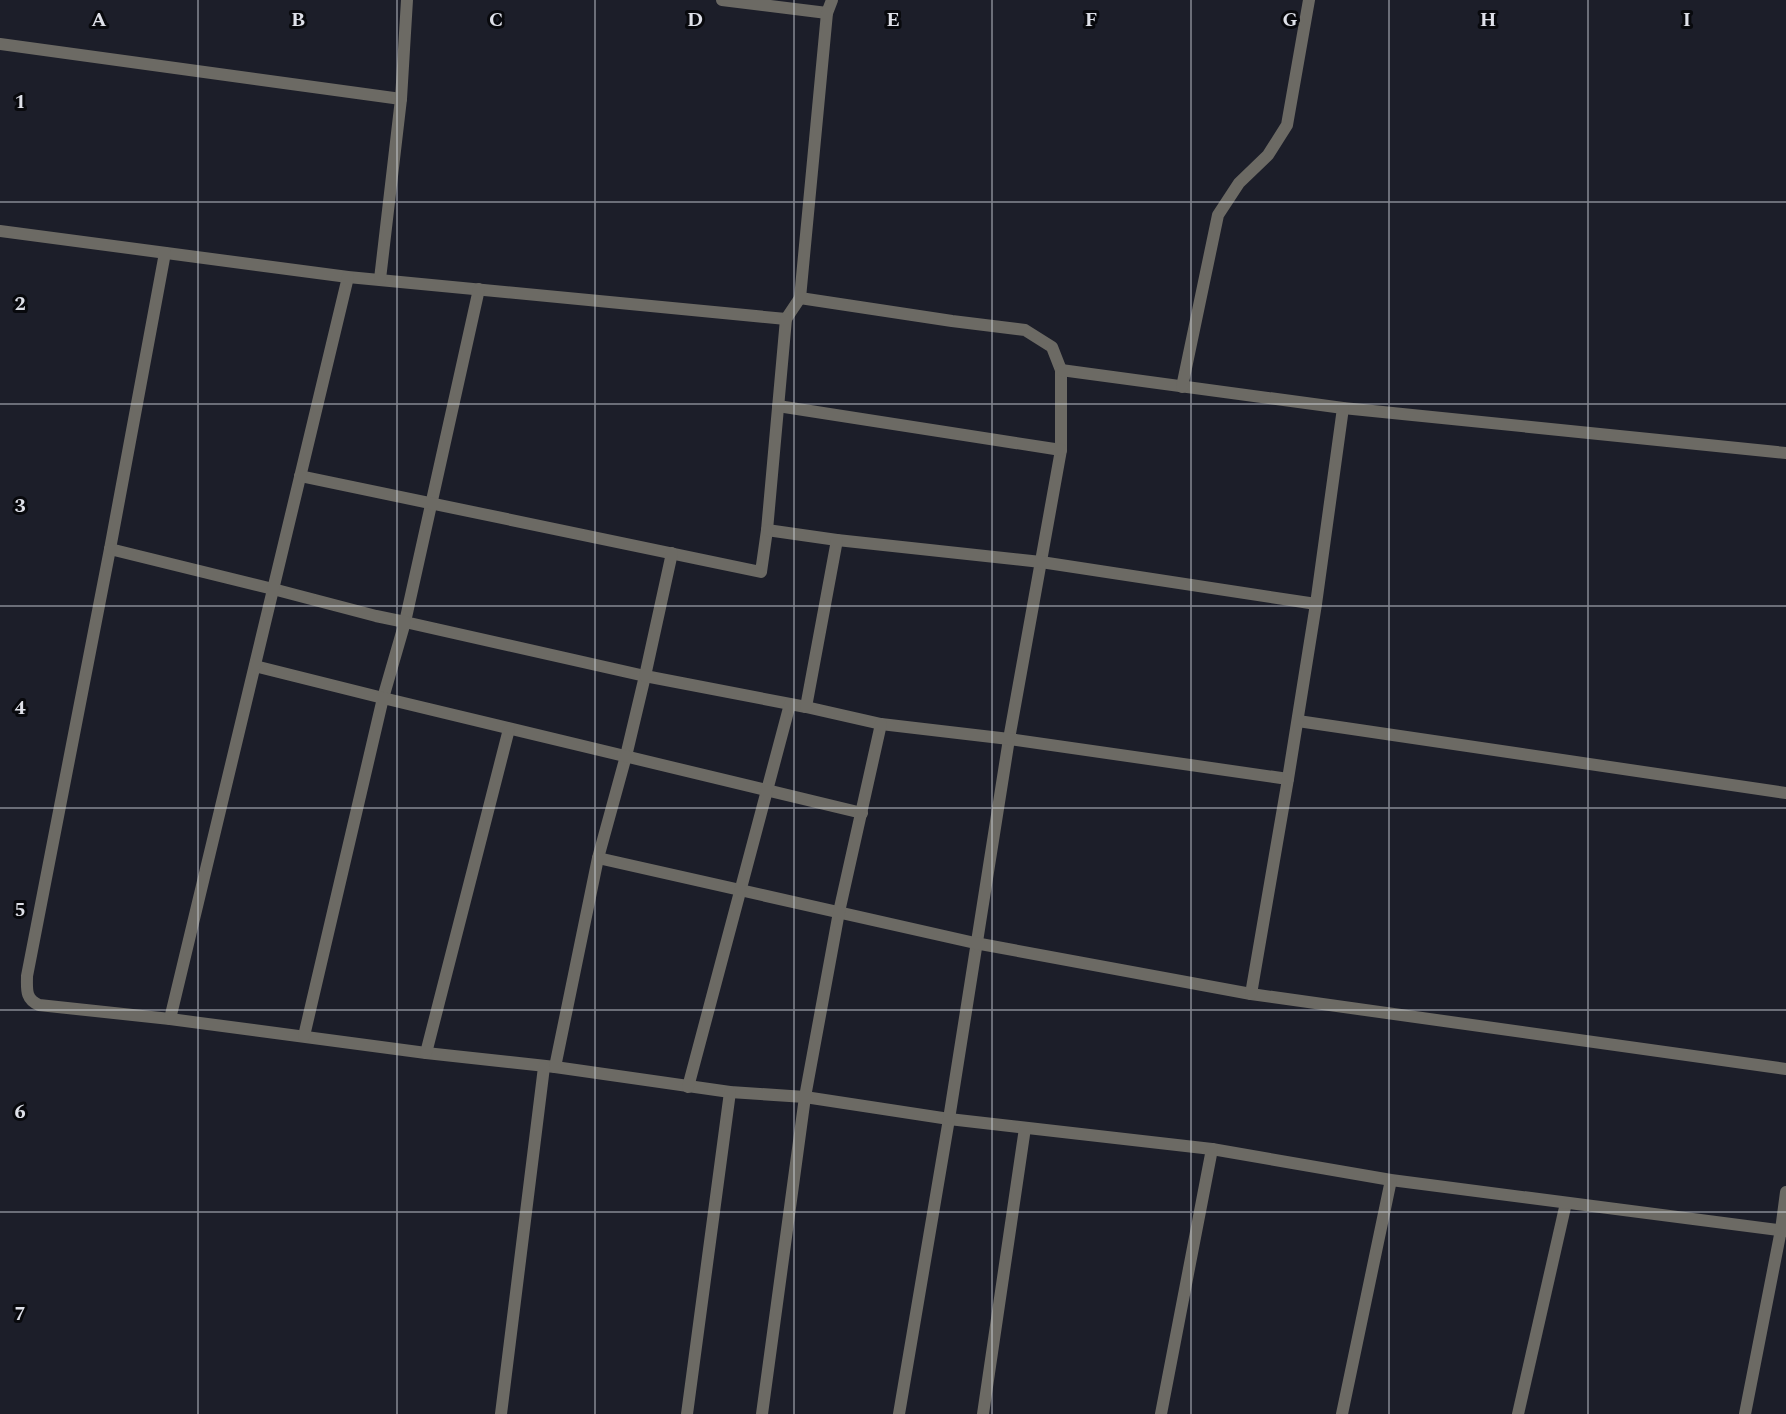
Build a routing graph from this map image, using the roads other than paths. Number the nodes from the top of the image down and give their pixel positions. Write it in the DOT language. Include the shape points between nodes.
graph roads {
  1 [pos="407,0"];
  2 [pos="722,0"];
  3 [pos="832,0"];
  4 [pos="1309,0"];
  5 [pos="827,13"];
  6 [pos="0,44"];
  7 [pos="401,99"];
  8 [pos="0,231"];
  9 [pos="165,253"];
  10 [pos="348,277"];
  11 [pos="380,279"];
  12 [pos="479,289"];
  13 [pos="800,298"];
  14 [pos="786,319"];
  15 [pos="1061,370"];
  16 [pos="1182,387"];
  17 [pos="778,406"];
  18 [pos="1343,408"];
  19 [pos="1061,450"];
  20 [pos="1786,453"];
  21 [pos="300,476"];
  22 [pos="431,503"];
  23 [pos="767,530"];
  24 [pos="837,540"];
  25 [pos="110,549"];
  26 [pos="672,553"];
  27 [pos="1041,562"];
  28 [pos="273,589"];
  29 [pos="1316,604"];
  30 [pos="405,622"];
  31 [pos="255,666"];
  32 [pos="645,676"];
  33 [pos="383,698"];
  34 [pos="790,704"];
  35 [pos="806,707"];
  36 [pos="1298,721"];
  37 [pos="882,724"];
  38 [pos="509,729"];
  39 [pos="1009,738"];
  40 [pos="626,756"];
  41 [pos="1288,779"];
  42 [pos="767,790"];
  43 [pos="1786,793"];
  44 [pos="862,813"];
  45 [pos="598,858"];
  46 [pos="741,890"];
  47 [pos="839,912"];
  48 [pos="975,943"];
  49 [pos="1251,994"];
  50 [pos="170,1019"];
  51 [pos="304,1036"];
  52 [pos="426,1053"];
  53 [pos="549,1067"];
  54 [pos="1786,1069"];
  55 [pos="688,1087"];
  56 [pos="730,1092"];
  57 [pos="805,1097"];
  58 [pos="949,1119"];
  59 [pos="1025,1128"];
  60 [pos="1212,1149"];
  61 [pos="1391,1180"];
  62 [pos="1786,1192"];
  63 [pos="1566,1203"];
  64 [pos="1784,1231"];
  65 [pos="501,1414"];
  66 [pos="687,1414"];
  67 [pos="762,1414"];
  68 [pos="899,1414"];
  69 [pos="983,1414"];
  70 [pos="1161,1414"];
  71 [pos="1342,1414"];
  72 [pos="1518,1414"];
  73 [pos="1745,1414"];
  1 -- 7 [label="street"];
  2 -- 5 [label="street"];
  3 -- 5 [label="street"];
  4 -- 16 [label="street" via="1287,125 1268,155 1239,183 1218,215"];
  5 -- 13 [label="street"];
  6 -- 7 [label="street"];
  7 -- 11 [label="street"];
  8 -- 9 [label="street"];
  9 -- 10 [label="street"];
  9 -- 25 [label="street"];
  10 -- 11 [label="street"];
  10 -- 21 [label="street"];
  11 -- 12 [label="street"];
  12 -- 14 [label="street"];
  12 -- 22 [label="street"];
  13 -- 14 [label="street"];
  13 -- 15 [label="street" via="1025,330 1052,347"];
  14 -- 17 [label="street"];
  15 -- 16 [label="street"];
  15 -- 19 [label="street"];
  16 -- 18 [label="street"];
  17 -- 19 [label="street"];
  17 -- 23 [label="street"];
  18 -- 20 [label="street"];
  18 -- 29 [label="street"];
  19 -- 27 [label="street"];
  21 -- 22 [label="street"];
  21 -- 28 [label="street"];
  22 -- 26 [label="street"];
  22 -- 30 [label="street"];
  23 -- 24 [label="street"];
  23 -- 26 [label="street" via="761,572"];
  24 -- 27 [label="street"];
  24 -- 35 [label="street"];
  25 -- 28 [label="street"];
  25 -- 50 [label="street" via="27,976 27,995 39,1005"];
  26 -- 32 [label="street"];
  27 -- 29 [label="street"];
  27 -- 39 [label="street"];
  28 -- 30 [label="street"];
  28 -- 31 [label="street"];
  29 -- 36 [label="street"];
  30 -- 32 [label="street"];
  30 -- 33 [label="street"];
  31 -- 33 [label="street"];
  31 -- 50 [label="street"];
  32 -- 34 [label="street"];
  32 -- 40 [label="street"];
  33 -- 38 [label="street"];
  33 -- 51 [label="street"];
  34 -- 35 [label="street"];
  34 -- 42 [label="street"];
  35 -- 37 [label="street"];
  36 -- 41 [label="street"];
  36 -- 43 [label="street"];
  37 -- 39 [label="street"];
  37 -- 44 [label="street"];
  38 -- 40 [label="street"];
  38 -- 52 [label="street"];
  39 -- 41 [label="street"];
  39 -- 48 [label="street"];
  40 -- 42 [label="street"];
  40 -- 45 [label="street"];
  41 -- 49 [label="street"];
  42 -- 44 [label="street"];
  42 -- 46 [label="street"];
  44 -- 47 [label="street"];
  45 -- 46 [label="street"];
  45 -- 53 [label="street"];
  46 -- 47 [label="street"];
  46 -- 55 [label="street"];
  47 -- 48 [label="street"];
  47 -- 57 [label="street"];
  48 -- 49 [label="street"];
  48 -- 58 [label="street"];
  49 -- 54 [label="street"];
  50 -- 51 [label="street"];
  51 -- 52 [label="street"];
  52 -- 53 [label="street"];
  53 -- 55 [label="street"];
  53 -- 65 [label="street"];
  55 -- 56 [label="street"];
  56 -- 57 [label="street"];
  56 -- 66 [label="street"];
  57 -- 58 [label="street"];
  57 -- 67 [label="street"];
  58 -- 59 [label="street"];
  58 -- 68 [label="street"];
  59 -- 60 [label="street"];
  59 -- 69 [label="street"];
  60 -- 61 [label="street"];
  60 -- 70 [label="street"];
  61 -- 63 [label="street"];
  61 -- 71 [label="street"];
  62 -- 64 [label="street"];
  63 -- 64 [label="street"];
  63 -- 72 [label="street"];
  64 -- 73 [label="street"];
}
